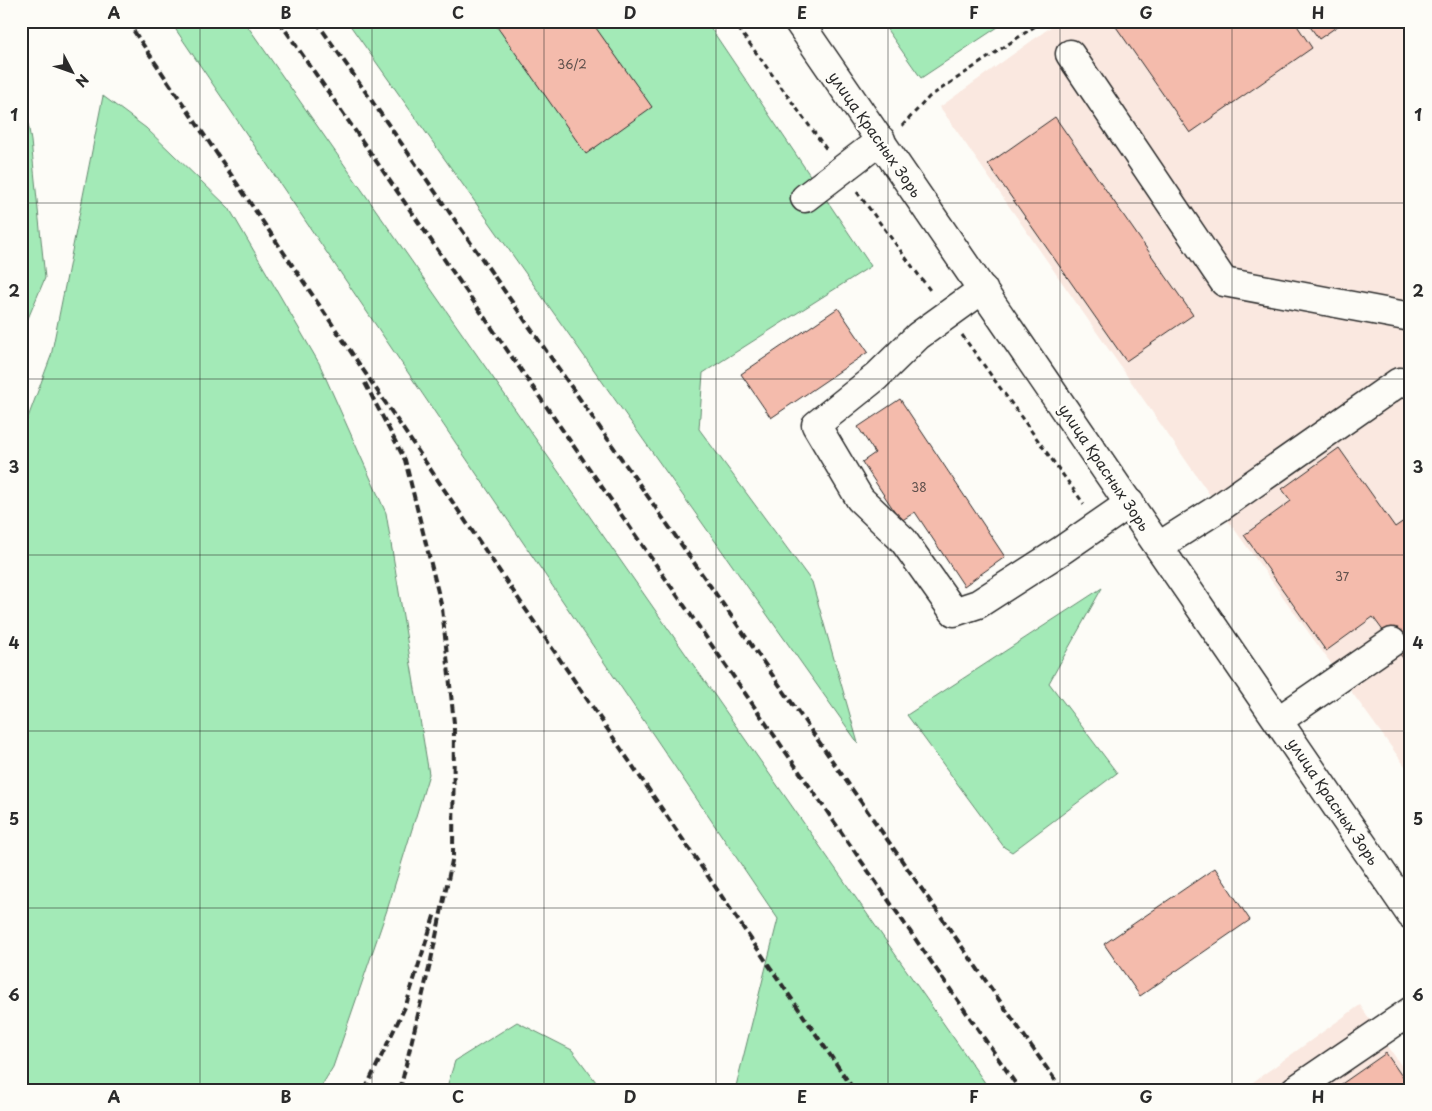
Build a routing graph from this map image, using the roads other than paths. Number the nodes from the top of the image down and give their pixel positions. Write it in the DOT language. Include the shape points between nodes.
graph roads {
  1 [pos="798,21"];
  2 [pos="1070,54"];
  3 [pos="883,143"];
  4 [pos="804,198"];
  5 [pos="983,289"];
  6 [pos="1411,317"];
  7 [pos="1411,383"];
  8 [pos="1130,503"];
  9 [pos="1159,546"];
  10 [pos="1392,642"];
  11 [pos="1279,720"];
  12 [pos="1411,915"];
  13 [pos="1411,1011"];
  14 [pos="1295,1090"];
  1 -- 3 [label="street, улица Красных Зорь"];
  2 -- 6 [label="street" via="1224,282"];
  3 -- 4 [label="street"];
  3 -- 5 [label="street, улица Красных Зорь"];
  5 -- 8 [label="street, улица Красных Зорь"];
  5 -- 8 [label="street" via="918,336 876,377 816,425 860,499 903,540 954,612 978,604"];
  7 -- 9 [label="street" via="1399,382 1220,508"];
  8 -- 9 [label="street, улица Красных Зорь"];
  9 -- 11 [label="street, улица Красных Зорь"];
  10 -- 11 [label="street"];
  11 -- 12 [label="street, улица Красных Зорь"];
  13 -- 14 [label="street"];
}
